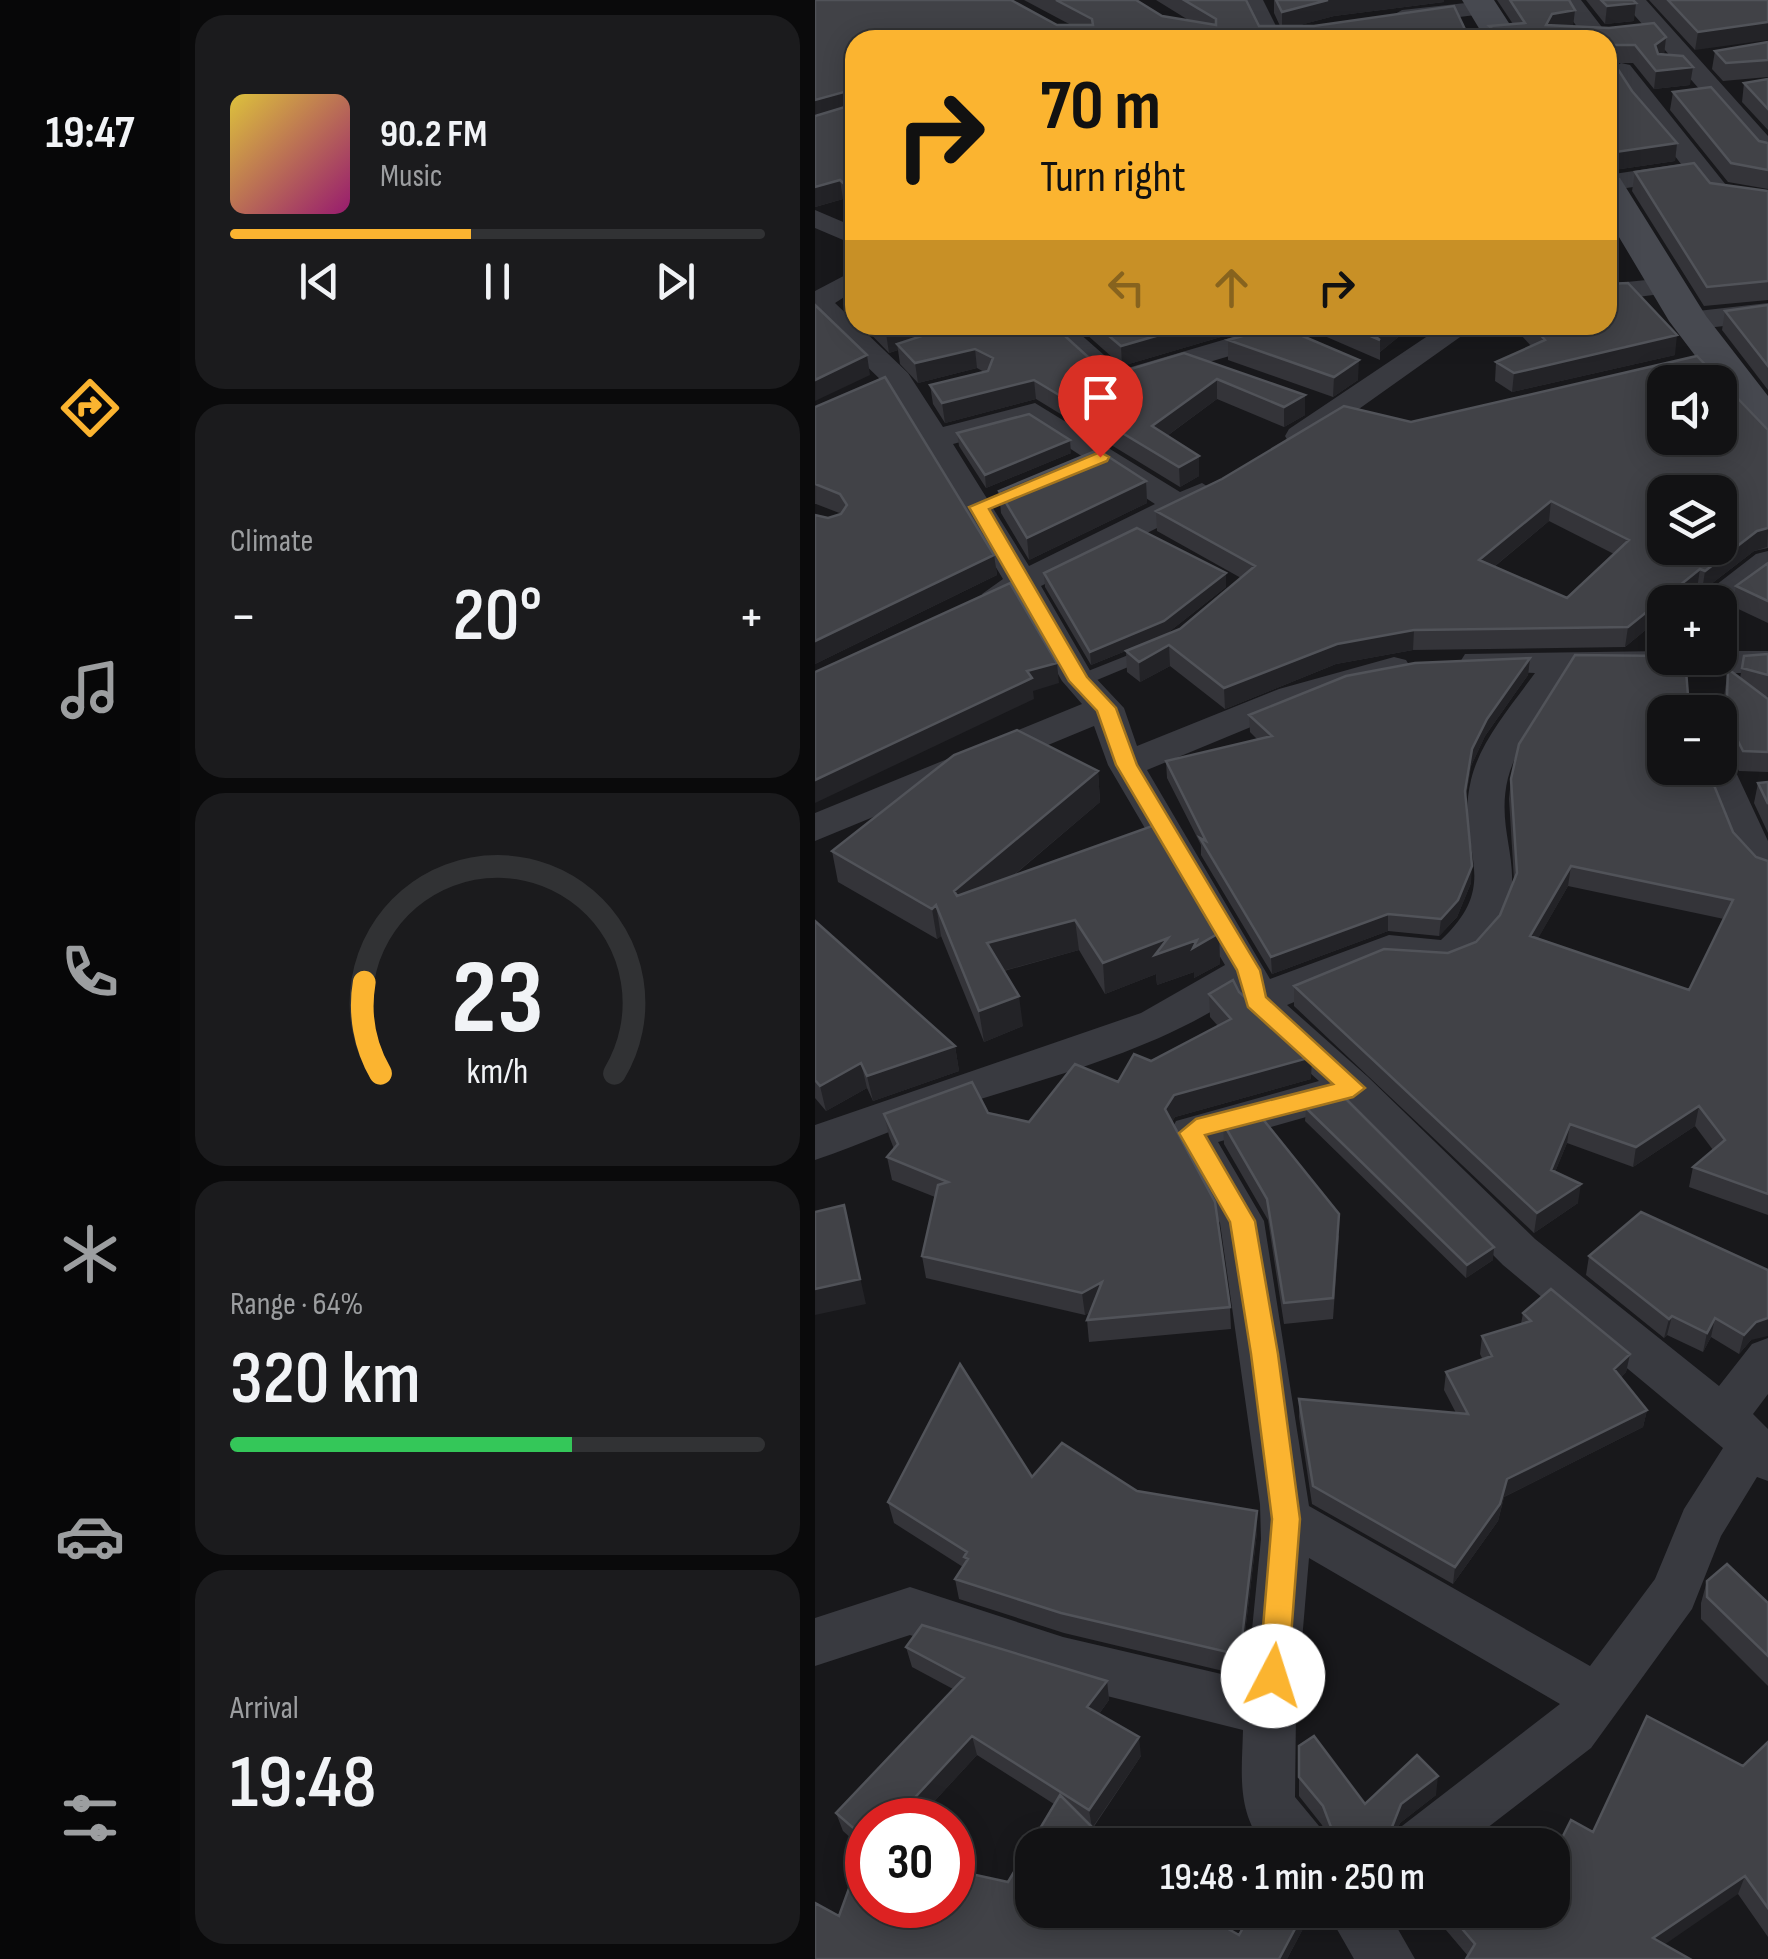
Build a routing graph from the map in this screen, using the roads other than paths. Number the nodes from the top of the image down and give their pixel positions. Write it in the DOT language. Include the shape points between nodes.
graph roads {
  1 [pos="1569,0"];
  2 [pos="1633,0"];
  3 [pos="1283,1"];
  4 [pos="1252,2"];
  5 [pos="1481,4"];
  6 [pos="1389,12"];
  7 [pos="1658,29"];
  8 [pos="1266,30"];
  9 [pos="1497,30"];
  10 [pos="1592,30"];
  11 [pos="1617,34"];
  12 [pos="1698,61"];
  13 [pos="1617,71"];
  14 [pos="1617,73"];
  15 [pos="1751,90"];
  16 [pos="1717,94"];
  17 [pos="1642,102"];
  18 [pos="1755,122"];
  19 [pos="1669,135"];
  20 [pos="1768,152"];
  21 [pos="1697,170"];
  22 [pos="1617,183"];
  23 [pos="1768,200"];
  24 [pos="1617,202"];
  25 [pos="815,218"];
  26 [pos="845,233"];
  27 [pos="845,284"];
  28 [pos="1665,286"];
  29 [pos="1617,293"];
  30 [pos="816,301"];
  31 [pos="1768,312"];
  32 [pos="1689,321"];
  33 [pos="845,329"];
  34 [pos="851,335"];
  35 [pos="1064,335"];
  36 [pos="1256,335"];
  37 [pos="1284,335"];
  38 [pos="1432,335"];
  39 [pos="1313,348"];
  40 [pos="1717,358"];
  41 [pos="1193,362"];
  42 [pos="1348,362"];
  43 [pos="1690,365"];
  44 [pos="1229,374"];
  45 [pos="1384,376"];
  46 [pos="1755,391"];
  47 [pos="1302,399"];
  48 [pos="1338,412"];
  49 [pos="1375,421"];
  50 [pos="1768,424"];
  51 [pos="935,439"];
  52 [pos="1267,456"];
  53 [pos="1100,457"];
  54 [pos="1065,472"];
  55 [pos="1225,480"];
  56 [pos="1179,506"];
  57 [pos="1768,561"];
  58 [pos="1020,584"];
  59 [pos="1735,585"];
  60 [pos="969,609"];
  61 [pos="1173,642"];
  62 [pos="1560,662"];
  63 [pos="1768,662"];
  64 [pos="1737,667"];
  65 [pos="1647,668"];
  66 [pos="1093,695"];
  67 [pos="1127,765"];
  68 [pos="1737,781"];
  69 [pos="1723,785"];
  70 [pos="1768,788"];
  71 [pos="815,828"];
  72 [pos="1768,868"];
  73 [pos="1252,986"];
  74 [pos="1353,1088"];
  75 [pos="815,1143"];
  76 [pos="1768,1358"];
  77 [pos="1747,1441"];
  78 [pos="1286,1519"];
  79 [pos="815,1642"];
  80 [pos="1598,1698"];
  81 [pos="1270,1711"];
  82 [pos="1288,1828"];
  83 [pos="1443,1828"];
  84 [pos="1366,1928"];
  85 [pos="1387,1959"];
  1 -- 10 [label="street"];
  2 -- 7 [label="street"];
  3 -- 4 [label="street"];
  4 -- 8 [label="street"];
  5 -- 6 [label="street"];
  5 -- 9 [label="street"];
  7 -- 11 [label="street"];
  7 -- 12 [label="street"];
  12 -- 13 [label="street"];
  12 -- 16 [label="street"];
  14 -- 17 [label="street" via="1640,92"];
  15 -- 16 [label="street"];
  16 -- 17 [label="street"];
  16 -- 18 [label="street"];
  17 -- 19 [label="street"];
  18 -- 19 [label="street"];
  18 -- 20 [label="street"];
  19 -- 21 [label="street"];
  21 -- 22 [label="street"];
  21 -- 23 [label="street" via="1717,192"];
  24 -- 28 [label="street"];
  25 -- 26 [label="street"];
  27 -- 30 [label="street"];
  28 -- 29 [label="street"];
  28 -- 32 [label="street"];
  30 -- 33 [label="street"];
  31 -- 32 [label="street"];
  32 -- 40 [label="street"];
  34 -- 51 [label="street" via="898,380"];
  35 -- 41 [label="street" via="1121,379"];
  36 -- 41 [label="street"];
  37 -- 39 [label="street"];
  38 -- 45 [label="street"];
  40 -- 43 [label="street"];
  40 -- 46 [label="street"];
  41 -- 44 [label="street"];
  42 -- 45 [label="street"];
  45 -- 48 [label="street"];
  46 -- 50 [label="street"];
  47 -- 48 [label="street"];
  48 -- 49 [label="street"];
  48 -- 52 [label="street"];
  51 -- 53 [label="street" via="1035,412"];
  51 -- 58 [label="street" via="996,500"];
  53 -- 54 [label="street"];
  53 -- 56 [label="street"];
  55 -- 56 [label="street"];
  56 -- 58 [label="street" via="1143,533"];
  57 -- 59 [label="street"];
  58 -- 60 [label="street"];
  58 -- 66 [label="street"];
  61 -- 66 [label="lane"];
  62 -- 65 [label="street"];
  62 -- 67 [label="street" via="1439,664 1337,679"];
  62 -- 73 [label="street" via="1490,778 1485,820 1495,905 1483,929 1451,956 1389,949"];
  63 -- 64 [label="street"];
  66 -- 67 [label="street"];
  66 -- 71 [label="street"];
  67 -- 73 [label="street"];
  68 -- 70 [label="street"];
  69 -- 72 [label="street" via="1748,842"];
  73 -- 74 [label="street"];
  73 -- 75 [label="street" via="1064,1059 927,1097"];
  74 -- 77 [label="street" via="1519,1252"];
  74 -- 78 [label="street" via="1191,1133 1242,1221"];
  76 -- 77 [label="street"];
  77 -- 80 [label="street" via="1701,1525 1674,1593"];
  78 -- 80 [label="street"];
  78 -- 81 [label="street"];
  79 -- 81 [label="street" via="911,1611 1063,1662"];
  80 -- 83 [label="street" via="1572,1730"];
  81 -- 82 [label="street" via="1268,1799"];
  84 -- 85 [label="street"];
}
